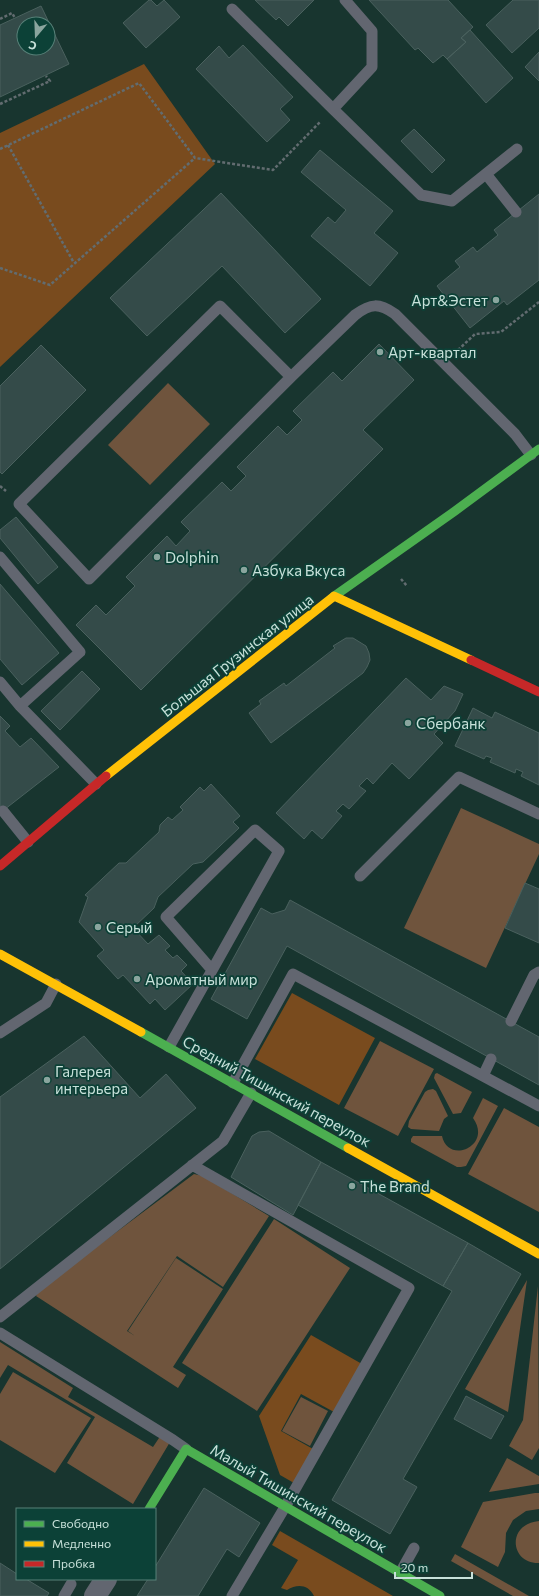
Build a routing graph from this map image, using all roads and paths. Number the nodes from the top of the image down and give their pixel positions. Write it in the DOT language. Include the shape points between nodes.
graph roads {
  1 [pos="345,0"];
  2 [pos="232,9"];
  3 [pos="15,18"];
  4 [pos="0,19"];
  5 [pos="46,76"];
  6 [pos="0,104"];
  7 [pos="333,108"];
  8 [pos="8,145"];
  9 [pos="0,149"];
  10 [pos="517,149"];
  11 [pos="195,158"];
  12 [pos="486,174"];
  13 [pos="516,212"];
  14 [pos="74,263"];
  15 [pos="0,268"];
  16 [pos="539,302"];
  17 [pos="444,362"];
  18 [pos="291,377"];
  19 [pos="535,452"];
  20 [pos="0,557"];
  21 [pos="401,579"];
  22 [pos="407,586"];
  23 [pos="334,596"];
  24 [pos="0,682"];
  25 [pos="539,692"];
  26 [pos="20,706"];
  27 [pos="96,784"];
  28 [pos="3,811"];
  29 [pos="539,814"];
  30 [pos="28,842"];
  31 [pos="0,866"];
  32 [pos="360,876"];
  33 [pos="0,954"];
  34 [pos="212,970"];
  35 [pos="539,972"];
  36 [pos="56,984"];
  37 [pos="511,1021"];
  38 [pos="0,1034"];
  39 [pos="169,1048"];
  40 [pos="492,1058"];
  41 [pos="483,1076"];
  42 [pos="233,1083"];
  43 [pos="251,1093"];
  44 [pos="539,1106"];
  45 [pos="192,1165"];
  46 [pos="539,1254"];
  47 [pos="0,1317"];
  48 [pos="0,1333"];
  49 [pos="186,1449"];
  50 [pos="285,1507"];
  51 [pos="150,1508"];
  52 [pos="414,1548"];
  53 [pos="400,1573"];
  54 [pos="105,1580"];
  55 [pos="71,1584"];
  56 [pos="64,1596"];
  57 [pos="95,1596"];
  58 [pos="232,1596"];
  59 [pos="440,1596"];
  1 -- 7 [label="lane" via="372,31 372,67"];
  2 -- 7 [label="lane"];
  3 -- 4 [label="path" via="12,13"];
  5 -- 6 [label="path" via="50,81"];
  7 -- 11 [label="path" via="273,170"];
  7 -- 12 [label="lane" via="421,195 452,201"];
  8 -- 9 [label="path"];
  8 -- 11 [label="path" via="139,83"];
  8 -- 14 [label="path"];
  10 -- 12 [label="lane"];
  11 -- 14 [label="path"];
  12 -- 13 [label="lane"];
  14 -- 15 [label="path" via="50,285"];
  16 -- 17 [label="path" via="501,332 476,334"];
  17 -- 18 [label="lane" via="395,314 385,307 373,305 355,315"];
  17 -- 19 [label="lane"];
  18 -- 18 [label="lane" via="220,306 19,504 88,580"];
  19 -- 23 [label="street, Большая Грузинская улица"];
  20 -- 26 [label="lane" via="80,652"];
  21 -- 22 [label="path"];
  23 -- 25 [label="street"];
  23 -- 27 [label="street, Большая Грузинская улица"];
  24 -- 26 [label="lane"];
  26 -- 27 [label="lane"];
  27 -- 30 [label="street, Большая Грузинская улица"];
  28 -- 30 [label="lane"];
  29 -- 32 [label="lane" via="459,777"];
  30 -- 31 [label="street, Большая Грузинская улица"];
  33 -- 36 [label="street, Средний Тишинский переулок"];
  34 -- 34 [label="lane" via="279,851 255,830 166,917"];
  34 -- 39 [label="lane"];
  35 -- 37 [label="lane" via="534,975"];
  36 -- 38 [label="lane" via="46,1003"];
  36 -- 39 [label="street, Средний Тишинский переулок"];
  39 -- 42 [label="street, Средний Тишинский переулок"];
  40 -- 41 [label="lane"];
  41 -- 42 [label="lane" via="293,974"];
  41 -- 44 [label="lane"];
  42 -- 43 [label="street, Средний Тишинский переулок"];
  43 -- 45 [label="lane" via="223,1141"];
  43 -- 46 [label="street, Средний Тишинский переулок"];
  45 -- 47 [label="lane"];
  45 -- 50 [label="lane" via="409,1288"];
  48 -- 49 [label="lane"];
  49 -- 50 [label="street, Малый Тишинский переулок"];
  49 -- 51 [label="street"];
  50 -- 53 [label="street, Малый Тишинский переулок"];
  50 -- 58 [label="lane"];
  52 -- 53 [label="lane"];
  53 -- 59 [label="street, Малый Тишинский переулок"];
  54 -- 57 [label="street"];
  55 -- 56 [label="lane"];
}
